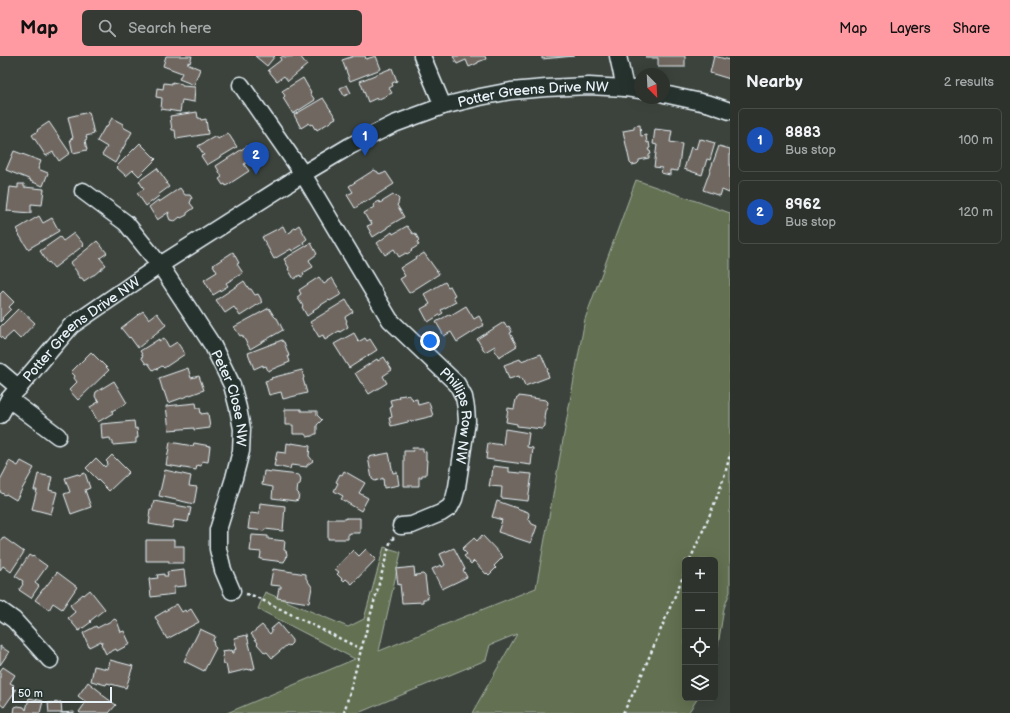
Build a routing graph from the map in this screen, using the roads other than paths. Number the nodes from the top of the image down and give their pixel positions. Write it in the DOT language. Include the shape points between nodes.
graph roads {
  1 [pos="422,56"];
  2 [pos="618,56"];
  3 [pos="241,85"];
  4 [pos="632,89"];
  5 [pos="670,95"];
  6 [pos="443,106"];
  7 [pos="730,111"];
  8 [pos="303,174"];
  9 [pos="83,191"];
  10 [pos="160,266"];
  11 [pos="0,372"];
  12 [pos="14,393"];
  13 [pos="0,415"];
  14 [pos="58,436"];
  15 [pos="401,526"];
  16 [pos="232,591"];
  17 [pos="0,610"];
  18 [pos="50,660"];
  1 -- 6 [label="street, Potter Greens Drive NW"];
  2 -- 4 [label="street, Potter Greens Drive NW"];
  3 -- 8 [label="street"];
  4 -- 6 [label="street, Potter Greens Drive NW" via="589,86 511,91"];
  5 -- 7 [label="street"];
  6 -- 8 [label="street, Potter Greens Drive NW" via="394,124 356,142"];
  8 -- 10 [label="street, Potter Greens Drive NW"];
  8 -- 15 [label="street, Phillips Row NW" via="390,320 457,384 464,397 467,421 454,499 450,507 441,513 412,525"];
  9 -- 10 [label="street" via="126,224"];
  10 -- 12 [label="street, Potter Greens Drive NW" via="71,326"];
  10 -- 16 [label="street, Peter Close NW" via="213,346 232,385 238,408 242,429 241,451 218,530 218,549"];
  11 -- 12 [label="street"];
  12 -- 13 [label="street, Potter Greens Drive NW"];
  12 -- 14 [label="street"];
  17 -- 18 [label="street" via="14,620"];
}
